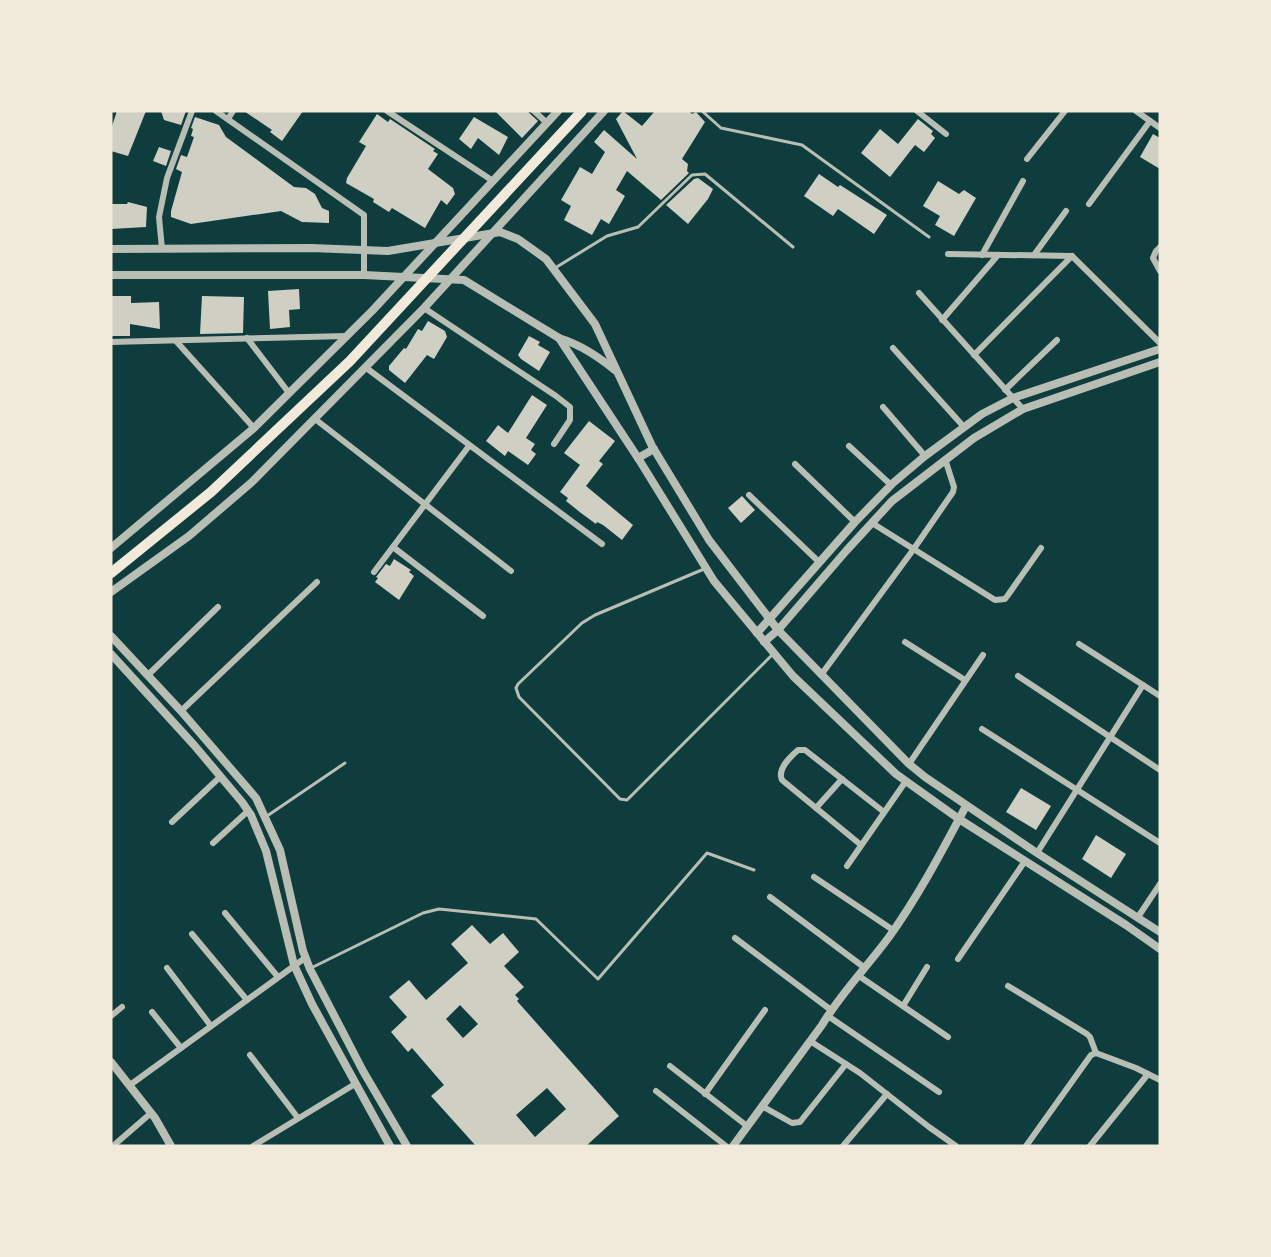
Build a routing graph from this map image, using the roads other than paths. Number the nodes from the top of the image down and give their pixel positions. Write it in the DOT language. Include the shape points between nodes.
graph roads {
  1 [pos="192,111"];
  2 [pos="216,111"];
  3 [pos="233,111"];
  4 [pos="387,111"];
  5 [pos="534,111"];
  6 [pos="558,111"];
  7 [pos="582,111"];
  8 [pos="604,111"];
  9 [pos="702,111"];
  10 [pos="917,111"];
  11 [pos="1065,111"];
  12 [pos="1136,111"];
  13 [pos="228,119"];
  14 [pos="1150,121"];
  15 [pos="547,123"];
  16 [pos="1160,128"];
  17 [pos="946,134"];
  18 [pos="1027,159"];
  19 [pos="493,181"];
  20 [pos="1023,181"];
  21 [pos="1089,204"];
  22 [pos="1066,211"];
  23 [pos="490,234"];
  24 [pos="929,237"];
  25 [pos="436,243"];
  26 [pos="793,247"];
  27 [pos="1160,247"];
  28 [pos="111,249"];
  29 [pos="162,249"];
  30 [pos="365,250"];
  31 [pos="948,254"];
  32 [pos="982,255"];
  33 [pos="998,255"];
  34 [pos="1034,255"];
  35 [pos="1072,256"];
  36 [pos="554,269"];
  37 [pos="1160,271"];
  38 [pos="111,275"];
  39 [pos="364,275"];
  40 [pos="404,277"];
  41 [pos="449,279"];
  42 [pos="919,293"];
  43 [pos="424,308"];
  44 [pos="942,320"];
  45 [pos="346,336"];
  46 [pos="247,338"];
  47 [pos="559,338"];
  48 [pos="176,340"];
  49 [pos="1057,340"];
  50 [pos="111,342"];
  51 [pos="1160,343"];
  52 [pos="893,348"];
  53 [pos="1160,349"];
  54 [pos="974,356"];
  55 [pos="1160,362"];
  56 [pos="365,367"];
  57 [pos="617,371"];
  58 [pos="1005,390"];
  59 [pos="289,393"];
  60 [pos="1013,398"];
  61 [pos="883,407"];
  62 [pos="1023,409"];
  63 [pos="315,419"];
  64 [pos="964,427"];
  65 [pos="254,428"];
  66 [pos="554,444"];
  67 [pos="469,446"];
  68 [pos="849,446"];
  69 [pos="654,449"];
  70 [pos="925,456"];
  71 [pos="638,458"];
  72 [pos="945,459"];
  73 [pos="795,464"];
  74 [pos="891,485"];
  75 [pos="749,495"];
  76 [pos="424,505"];
  77 [pos="855,522"];
  78 [pos="872,523"];
  79 [pos="602,544"];
  80 [pos="393,547"];
  81 [pos="111,548"];
  82 [pos="1041,548"];
  83 [pos="913,550"];
  84 [pos="819,562"];
  85 [pos="706,568"];
  86 [pos="374,572"];
  87 [pos="512,572"];
  88 [pos="111,573"];
  89 [pos="317,582"];
  90 [pos="111,592"];
  91 [pos="218,607"];
  92 [pos="483,616"];
  93 [pos="770,619"];
  94 [pos="777,630"];
  95 [pos="757,633"];
  96 [pos="111,636"];
  97 [pos="764,642"];
  98 [pos="905,642"];
  99 [pos="1079,644"];
  100 [pos="774,653"];
  101 [pos="111,654"];
  102 [pos="983,655"];
  103 [pos="148,675"];
  104 [pos="821,675"];
  105 [pos="1018,676"];
  106 [pos="965,680"];
  107 [pos="1143,685"];
  108 [pos="1160,696"];
  109 [pos="180,711"];
  110 [pos="982,729"];
  111 [pos="1110,737"];
  112 [pos="345,763"];
  113 [pos="909,764"];
  114 [pos="1160,770"];
  115 [pos="220,777"];
  116 [pos="842,778"];
  117 [pos="906,781"];
  118 [pos="1077,790"];
  119 [pos="966,806"];
  120 [pos="816,808"];
  121 [pos="248,811"];
  122 [pos="884,812"];
  123 [pos="265,817"];
  124 [pos="959,819"];
  125 [pos="172,822"];
  126 [pos="213,843"];
  127 [pos="1160,843"];
  128 [pos="861,845"];
  129 [pos="1037,853"];
  130 [pos="1025,861"];
  131 [pos="847,866"];
  132 [pos="754,870"];
  133 [pos="814,877"];
  134 [pos="1160,884"];
  135 [pos="770,897"];
  136 [pos="225,913"];
  137 [pos="1138,917"];
  138 [pos="893,930"];
  139 [pos="1160,932"];
  140 [pos="192,934"];
  141 [pos="735,938"];
  142 [pos="1160,949"];
  143 [pos="305,958"];
  144 [pos="958,959"];
  145 [pos="294,966"];
  146 [pos="927,967"];
  147 [pos="167,968"];
  148 [pos="865,968"];
  149 [pos="310,969"];
  150 [pos="859,976"];
  151 [pos="278,977"];
  152 [pos="1008,986"];
  153 [pos="246,1000"];
  154 [pos="903,1006"];
  155 [pos="122,1007"];
  156 [pos="765,1010"];
  157 [pos="152,1012"];
  158 [pos="829,1013"];
  159 [pos="111,1016"];
  160 [pos="211,1026"];
  161 [pos="948,1037"];
  162 [pos="810,1041"];
  163 [pos="181,1048"];
  164 [pos="1096,1053"];
  165 [pos="250,1055"];
  166 [pos="111,1062"];
  167 [pos="846,1064"];
  168 [pos="670,1065"];
  169 [pos="1148,1074"];
  170 [pos="1160,1080"];
  171 [pos="355,1084"];
  172 [pos="130,1085"];
  173 [pos="656,1091"];
  174 [pos="939,1092"];
  175 [pos="705,1094"];
  176 [pos="887,1094"];
  177 [pos="762,1106"];
  178 [pos="151,1113"];
  179 [pos="298,1118"];
  180 [pos="747,1126"];
  181 [pos="113,1146"];
  182 [pos="171,1146"];
  183 [pos="253,1146"];
  184 [pos="390,1146"];
  185 [pos="407,1146"];
  186 [pos="726,1146"];
  187 [pos="733,1146"];
  188 [pos="843,1146"];
  189 [pos="956,1146"];
  190 [pos="1026,1146"];
  191 [pos="1090,1146"];
  1 -- 29 [label="street" via="167,178 159,217"];
  2 -- 13 [label="street"];
  3 -- 13 [label="street"];
  4 -- 19 [label="street"];
  5 -- 15 [label="street"];
  6 -- 15 [label="street"];
  7 -- 88 [label="main road" via="350,361 211,492"];
  8 -- 23 [label="street"];
  9 -- 24 [label="lane" via="721,128 802,145"];
  10 -- 17 [label="street"];
  11 -- 18 [label="street"];
  12 -- 14 [label="street"];
  13 -- 30 [label="street" via="364,215"];
  14 -- 16 [label="street"];
  14 -- 21 [label="street"];
  15 -- 19 [label="street"];
  19 -- 25 [label="street"];
  20 -- 32 [label="street"];
  22 -- 34 [label="street"];
  23 -- 25 [label="street"];
  23 -- 36 [label="street" via="500,232 518,239"];
  23 -- 41 [label="street"];
  25 -- 30 [label="street" via="388,251"];
  25 -- 40 [label="street"];
  26 -- 36 [label="lane" via="705,174 696,173 638,227 607,236"];
  27 -- 37 [label="street" via="1153,258"];
  28 -- 29 [label="street"];
  29 -- 30 [label="street"];
  30 -- 39 [label="street"];
  31 -- 32 [label="street"];
  32 -- 33 [label="street"];
  33 -- 34 [label="street"];
  33 -- 44 [label="street"];
  34 -- 35 [label="street"];
  35 -- 51 [label="street"];
  35 -- 54 [label="street"];
  36 -- 57 [label="street" via="595,324"];
  38 -- 39 [label="street"];
  39 -- 40 [label="street"];
  40 -- 41 [label="street"];
  40 -- 45 [label="street"];
  41 -- 43 [label="street"];
  41 -- 47 [label="street" via="464,280"];
  42 -- 44 [label="street"];
  43 -- 56 [label="street"];
  43 -- 66 [label="street" via="570,407 570,420"];
  44 -- 54 [label="street"];
  45 -- 46 [label="street"];
  45 -- 59 [label="street"];
  46 -- 48 [label="street"];
  46 -- 59 [label="street"];
  47 -- 57 [label="street" via="585,348"];
  47 -- 71 [label="street"];
  48 -- 50 [label="street"];
  48 -- 65 [label="street"];
  49 -- 58 [label="street"];
  52 -- 64 [label="street"];
  53 -- 60 [label="street"];
  54 -- 58 [label="street"];
  55 -- 62 [label="street"];
  56 -- 63 [label="street"];
  56 -- 67 [label="street"];
  57 -- 69 [label="street"];
  58 -- 60 [label="street"];
  59 -- 65 [label="street"];
  60 -- 62 [label="street"];
  60 -- 64 [label="street"];
  61 -- 70 [label="street"];
  62 -- 72 [label="street"];
  63 -- 76 [label="street"];
  63 -- 90 [label="street" via="252,482 189,536"];
  64 -- 70 [label="street"];
  65 -- 81 [label="street"];
  67 -- 76 [label="street"];
  67 -- 79 [label="street"];
  68 -- 74 [label="street"];
  69 -- 71 [label="street"];
  69 -- 93 [label="street" via="709,540"];
  70 -- 74 [label="street"];
  71 -- 85 [label="street"];
  72 -- 78 [label="street" via="905,489"];
  72 -- 83 [label="street" via="954,489"];
  73 -- 77 [label="street"];
  74 -- 77 [label="street"];
  75 -- 84 [label="street"];
  76 -- 80 [label="street"];
  76 -- 87 [label="street"];
  77 -- 84 [label="street"];
  78 -- 83 [label="street"];
  78 -- 94 [label="street"];
  80 -- 86 [label="street"];
  80 -- 92 [label="street"];
  82 -- 83 [label="street" via="1008,595 1000,600"];
  83 -- 104 [label="street"];
  84 -- 93 [label="street"];
  85 -- 95 [label="street"];
  85 -- 100 [label="lane" via="582,623 518,684 519,697 620,799 627,801"];
  89 -- 109 [label="street"];
  91 -- 103 [label="street"];
  93 -- 94 [label="street"];
  93 -- 95 [label="street"];
  94 -- 97 [label="street"];
  94 -- 104 [label="street"];
  95 -- 97 [label="street"];
  96 -- 103 [label="street"];
  97 -- 100 [label="street"];
  98 -- 106 [label="street"];
  99 -- 107 [label="street"];
  100 -- 117 [label="street" via="890,770"];
  101 -- 115 [label="street"];
  102 -- 106 [label="street"];
  103 -- 109 [label="street"];
  104 -- 113 [label="street"];
  105 -- 111 [label="street"];
  106 -- 113 [label="street"];
  107 -- 108 [label="street"];
  107 -- 111 [label="street"];
  109 -- 123 [label="street" via="251,792"];
  110 -- 118 [label="street"];
  111 -- 114 [label="street"];
  111 -- 118 [label="street"];
  112 -- 123 [label="lane"];
  113 -- 119 [label="street"];
  115 -- 121 [label="street"];
  115 -- 125 [label="street"];
  116 -- 120 [label="street"];
  116 -- 120 [label="street" via="805,750 795,753 780,776"];
  116 -- 122 [label="street"];
  117 -- 122 [label="street"];
  117 -- 124 [label="street"];
  118 -- 127 [label="street"];
  118 -- 129 [label="street"];
  119 -- 124 [label="street"];
  119 -- 129 [label="street"];
  120 -- 128 [label="street"];
  121 -- 126 [label="street"];
  121 -- 145 [label="street" via="266,851"];
  122 -- 128 [label="street"];
  123 -- 143 [label="street" via="282,857"];
  124 -- 130 [label="street"];
  124 -- 138 [label="street" via="927,881"];
  128 -- 131 [label="street"];
  129 -- 137 [label="street"];
  130 -- 142 [label="street"];
  130 -- 144 [label="street"];
  132 -- 149 [label="lane" via="707,853 598,980 536,919 439,909 423,913"];
  133 -- 138 [label="street"];
  134 -- 137 [label="street"];
  135 -- 148 [label="street"];
  136 -- 151 [label="street"];
  137 -- 139 [label="street"];
  138 -- 148 [label="street"];
  140 -- 153 [label="street"];
  141 -- 158 [label="street"];
  143 -- 145 [label="street"];
  143 -- 149 [label="street"];
  145 -- 151 [label="street"];
  145 -- 171 [label="street"];
  146 -- 154 [label="street"];
  147 -- 160 [label="street"];
  148 -- 150 [label="street"];
  149 -- 185 [label="street" via="366,1078"];
  150 -- 154 [label="street"];
  150 -- 158 [label="street"];
  151 -- 153 [label="street"];
  152 -- 164 [label="street" via="1090,1037"];
  153 -- 160 [label="street"];
  154 -- 161 [label="street"];
  155 -- 159 [label="street"];
  156 -- 175 [label="street"];
  157 -- 163 [label="street"];
  158 -- 162 [label="street"];
  158 -- 174 [label="street"];
  160 -- 163 [label="street"];
  162 -- 167 [label="street"];
  162 -- 177 [label="street"];
  163 -- 172 [label="street"];
  164 -- 169 [label="street"];
  164 -- 190 [label="street" via="1091,1054"];
  165 -- 179 [label="street"];
  166 -- 172 [label="street"];
  167 -- 176 [label="street"];
  167 -- 177 [label="street" via="800,1122 792,1123"];
  168 -- 175 [label="street"];
  169 -- 170 [label="street"];
  169 -- 191 [label="street"];
  171 -- 179 [label="street"];
  171 -- 184 [label="street"];
  172 -- 178 [label="street"];
  173 -- 186 [label="street"];
  175 -- 180 [label="street"];
  176 -- 188 [label="street"];
  176 -- 189 [label="street"];
  177 -- 180 [label="street"];
  178 -- 181 [label="street"];
  178 -- 182 [label="street"];
  179 -- 183 [label="street"];
  180 -- 187 [label="street"];
}
